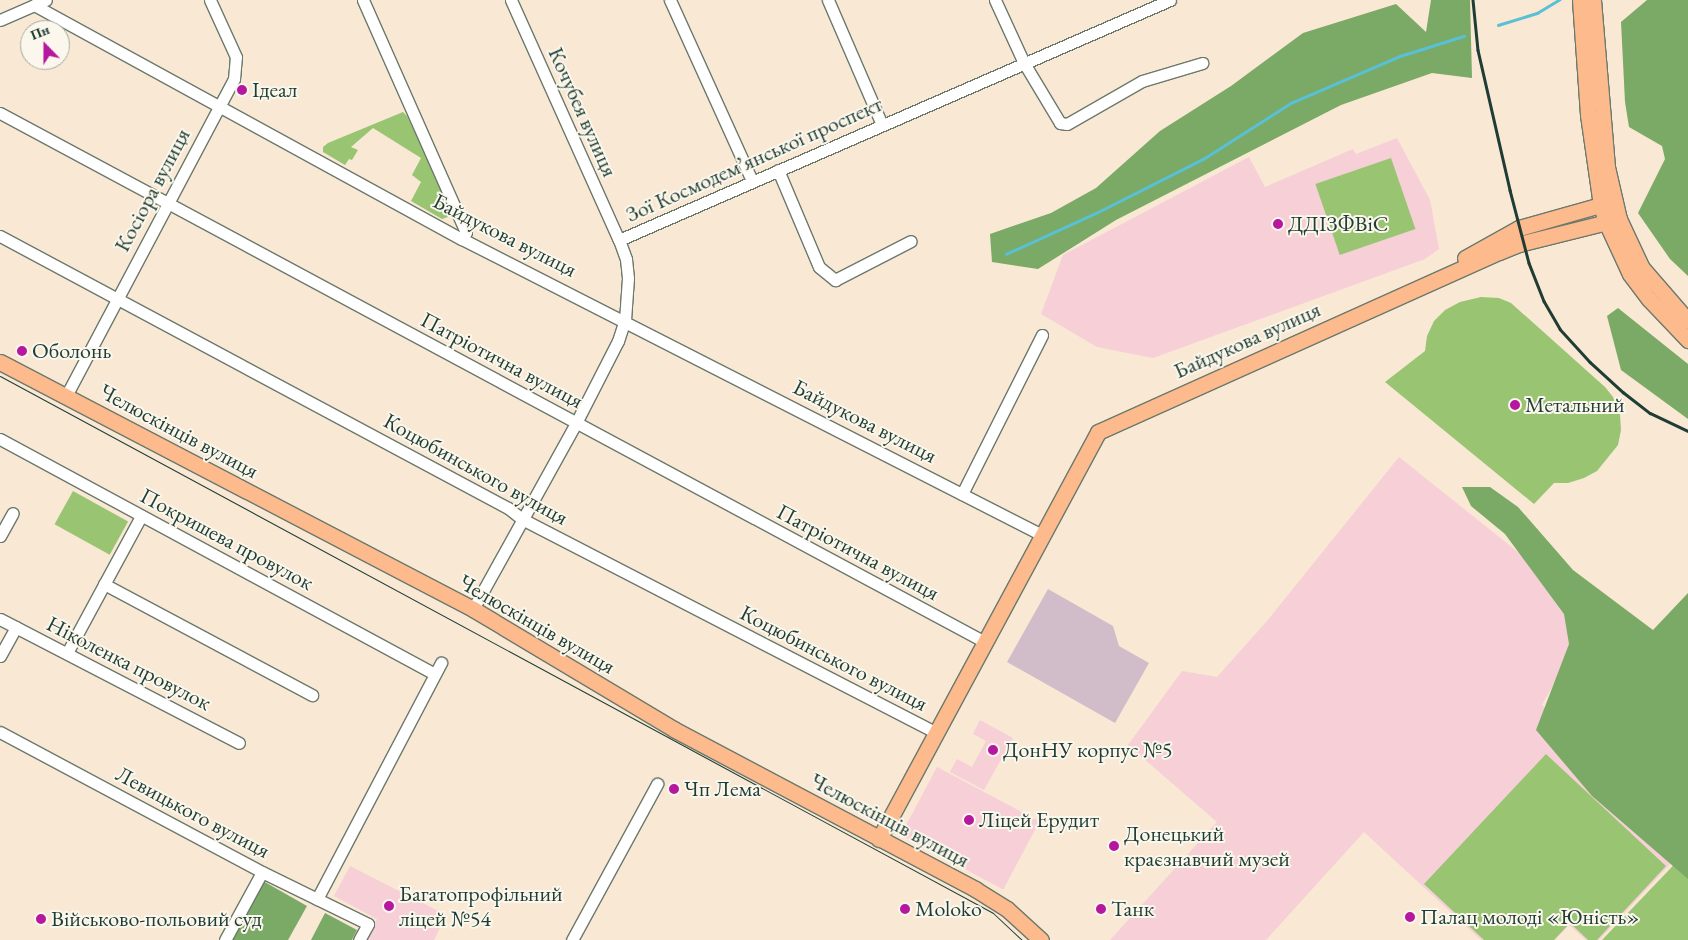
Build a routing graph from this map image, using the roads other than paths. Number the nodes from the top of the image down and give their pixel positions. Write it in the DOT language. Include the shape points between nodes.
graph roads {
  1 [pos="46,0"];
  2 [pos="210,0"];
  3 [pos="363,0"];
  4 [pos="511,0"];
  5 [pos="670,0"];
  6 [pos="828,0"];
  7 [pos="995,0"];
  8 [pos="1170,0"];
  9 [pos="1580,0"];
  10 [pos="1593,0"];
  11 [pos="34,5"];
  12 [pos="1146,5"];
  13 [pos="0,20"];
  14 [pos="1024,63"];
  15 [pos="1202,63"];
  16 [pos="219,108"];
  17 [pos="0,113"];
  18 [pos="882,125"];
  19 [pos="778,170"];
  20 [pos="752,181"];
  21 [pos="167,203"];
  22 [pos="1608,203"];
  23 [pos="1613,221"];
  24 [pos="0,236"];
  25 [pos="462,239"];
  26 [pos="618,240"];
  27 [pos="911,241"];
  28 [pos="1412,289"];
  29 [pos="118,298"];
  30 [pos="624,320"];
  31 [pos="1688,320"];
  32 [pos="1042,335"];
  33 [pos="1688,340"];
  34 [pos="0,362"];
  35 [pos="66,396"];
  36 [pos="576,423"];
  37 [pos="0,439"];
  38 [pos="962,494"];
  39 [pos="13,513"];
  40 [pos="141,516"];
  41 [pos="522,519"];
  42 [pos="1,533"];
  43 [pos="1042,535"];
  44 [pos="104,584"];
  45 [pos="473,609"];
  46 [pos="0,619"];
  47 [pos="16,627"];
  48 [pos="985,642"];
  49 [pos="66,653"];
  50 [pos="0,656"];
  51 [pos="441,663"];
  52 [pos="435,674"];
  53 [pos="312,695"];
  54 [pos="0,732"];
  55 [pos="936,733"];
  56 [pos="239,743"];
  57 [pos="657,784"];
  58 [pos="879,839"];
  59 [pos="262,872"];
  60 [pos="317,899"];
  61 [pos="225,940"];
  62 [pos="359,940"];
  63 [pos="572,940"];
  64 [pos="1041,940"];
  1 -- 11 [label="street"];
  2 -- 16 [label="street, Косіора вулиця" via="236,57 234,79"];
  3 -- 25 [label="street" via="466,232"];
  4 -- 26 [label="street, Кочубея вулиця"];
  5 -- 20 [label="street"];
  6 -- 18 [label="street"];
  7 -- 14 [label="street"];
  8 -- 12 [label="street, Зої Космодем’янської проспект"];
  9 -- 22 [label="main road" via="1588,115"];
  10 -- 22 [label="main road"];
  11 -- 13 [label="street"];
  11 -- 16 [label="street, Байдукова вулиця"];
  12 -- 14 [label="street, Зої Космодем’янської проспект"];
  14 -- 15 [label="street" via="1055,116 1060,123 1067,124 1142,81"];
  14 -- 18 [label="street, Зої Космодем’янської проспект"];
  16 -- 21 [label="street, Косіора вулиця"];
  16 -- 25 [label="street, Байдукова вулиця" via="302,149"];
  17 -- 21 [label="street, Патріотична вулиця"];
  18 -- 19 [label="street, Зої Космодем’янської проспект"];
  19 -- 20 [label="street, Зої Космодем’янської проспект"];
  19 -- 27 [label="street" via="819,267 835,280"];
  20 -- 26 [label="street, Зої Космодем’янської проспект"];
  21 -- 29 [label="street, Косіора вулиця"];
  21 -- 36 [label="street, Патріотична вулиця"];
  22 -- 23 [label="main road"];
  22 -- 28 [label="main road" via="1519,228"];
  23 -- 28 [label="main road" via="1519,244"];
  23 -- 31 [label="main road" via="1642,268"];
  23 -- 33 [label="main road" via="1630,274"];
  24 -- 29 [label="street, Коцюбинського вулиця"];
  25 -- 30 [label="street, Байдукова вулиця"];
  26 -- 30 [label="street, Зої Космодем’янської проспект" via="626,259 628,278"];
  28 -- 43 [label="main road, Байдукова вулиця" via="1098,432"];
  29 -- 35 [label="street, Косіора вулиця"];
  29 -- 41 [label="street, Коцюбинського вулиця" via="508,508"];
  30 -- 36 [label="street, Зої Космодем’янської проспект" via="618,341"];
  30 -- 38 [label="street, Байдукова вулиця" via="805,416"];
  32 -- 38 [label="street"];
  34 -- 35 [label="main road, Челюскінців вулиця"];
  35 -- 45 [label="main road, Челюскінців вулиця"];
  36 -- 41 [label="street, Зої Космодем’янської проспект"];
  36 -- 48 [label="street, Патріотична вулиця"];
  37 -- 40 [label="street, Покришева провулок"];
  38 -- 43 [label="street, Байдукова вулиця"];
  39 -- 42 [label="street"];
  40 -- 44 [label="street"];
  40 -- 52 [label="street, Покришева провулок"];
  41 -- 45 [label="street, Зої Космодем’янської проспект"];
  41 -- 55 [label="street, Коцюбинського вулиця"];
  43 -- 48 [label="main road, Байдукова вулиця"];
  44 -- 49 [label="street"];
  44 -- 53 [label="street"];
  45 -- 58 [label="main road, Челюскінців вулиця" via="675,730"];
  46 -- 47 [label="street, Ніколенка провулок"];
  47 -- 49 [label="street, Ніколенка провулок"];
  47 -- 50 [label="street"];
  48 -- 55 [label="main road, Байдукова вулиця"];
  49 -- 56 [label="street, Ніколенка провулок"];
  51 -- 52 [label="street"];
  52 -- 60 [label="street"];
  54 -- 59 [label="street, Левицького вулиця"];
  55 -- 58 [label="main road, Байдукова вулиця"];
  57 -- 63 [label="street"];
  58 -- 64 [label="main road, Челюскінців вулиця" via="975,889 1007,909"];
  59 -- 60 [label="street, Левицького вулиця"];
  59 -- 61 [label="street"];
  60 -- 62 [label="street, Левицького вулиця" via="368,924"];
}
